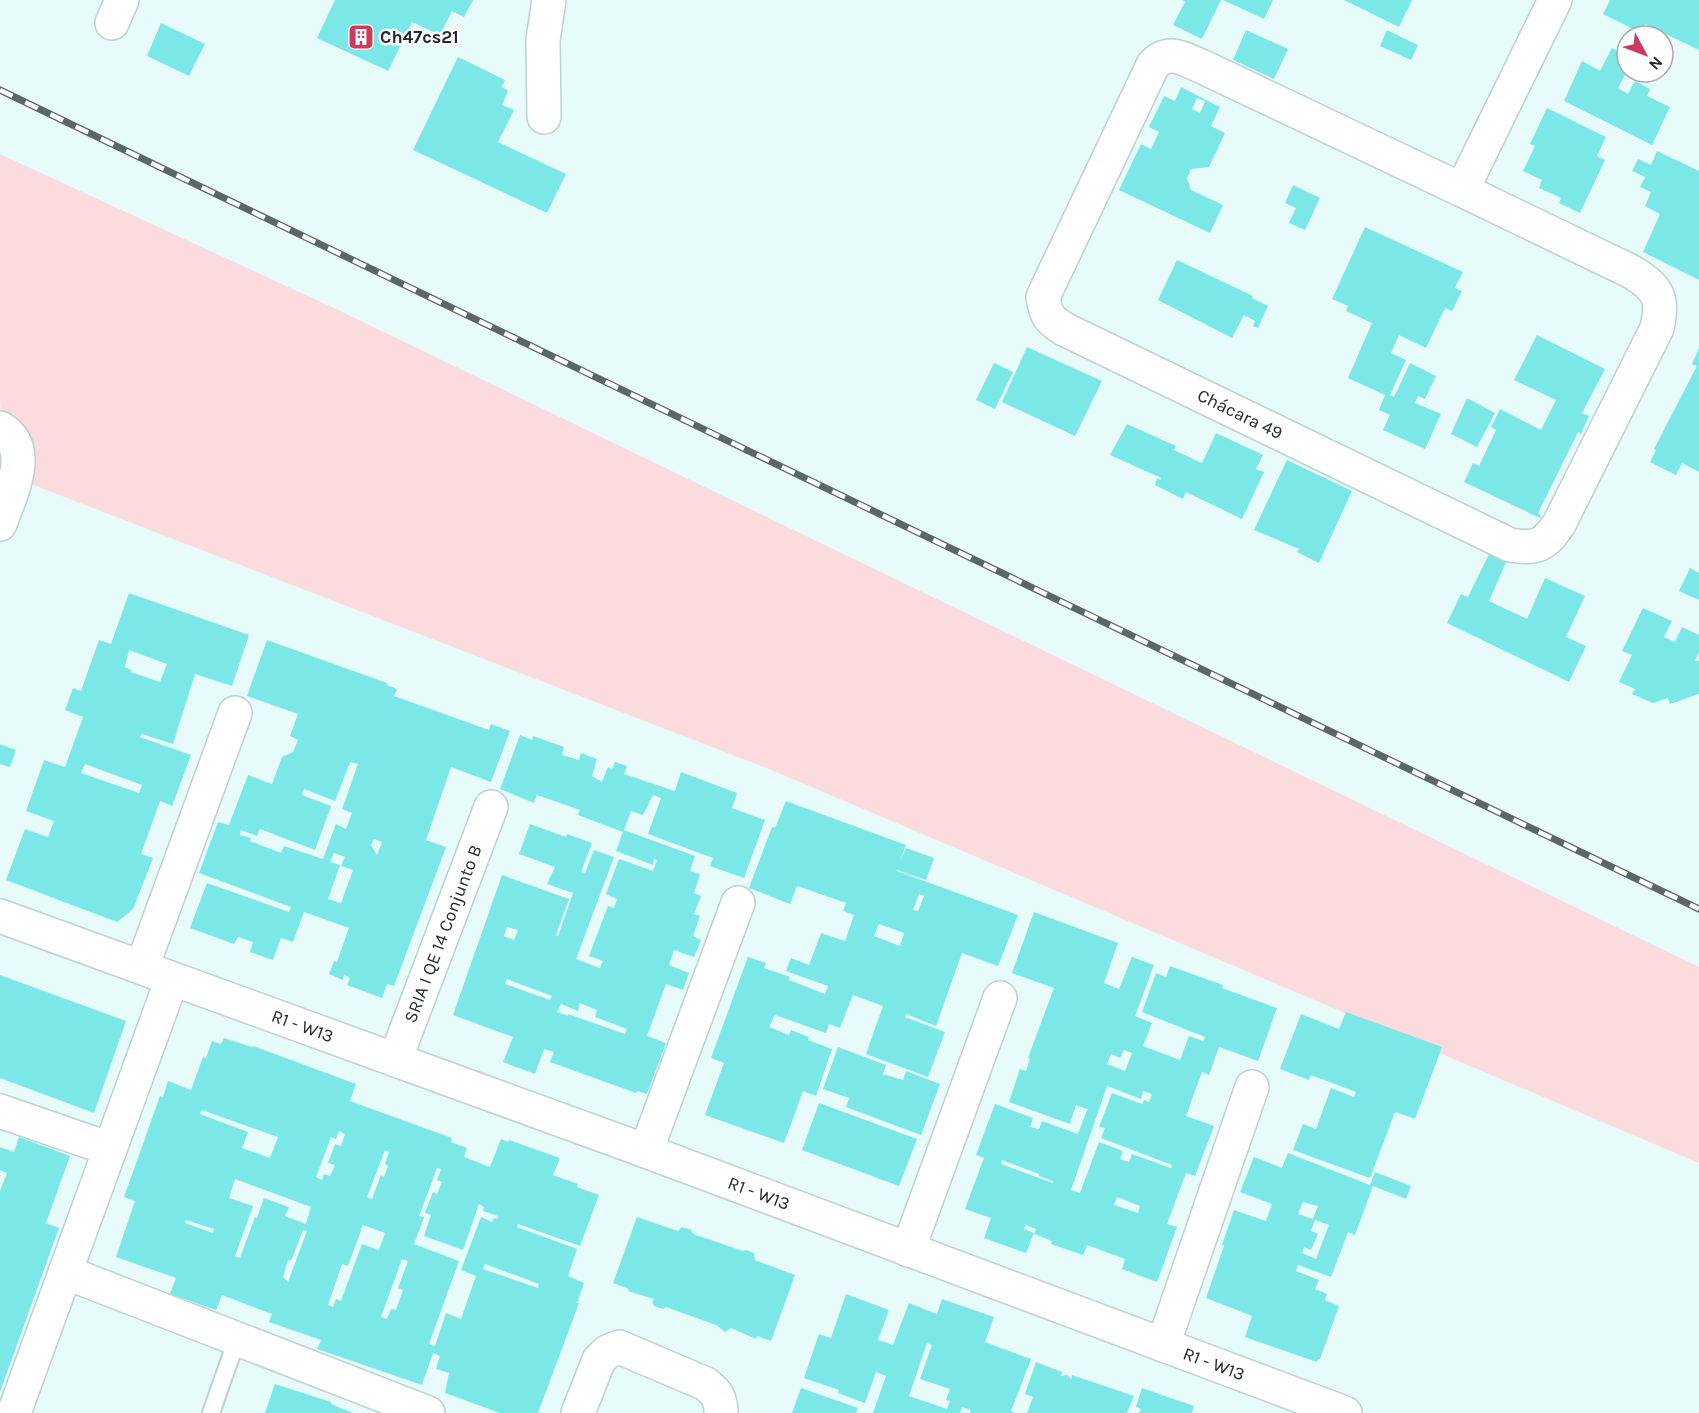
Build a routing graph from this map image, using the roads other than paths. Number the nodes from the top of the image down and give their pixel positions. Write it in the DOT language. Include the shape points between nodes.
graph roads {
  1 [pos="549,0"];
  2 [pos="1555,0"];
  3 [pos="544,117"];
  4 [pos="1462,190"];
  5 [pos="0,428"];
  6 [pos="0,524"];
  7 [pos="235,713"];
  8 [pos="491,807"];
  9 [pos="738,903"];
  10 [pos="0,916"];
  11 [pos="142,967"];
  12 [pos="172,979"];
  13 [pos="1000,998"];
  14 [pos="395,1060"];
  15 [pos="1252,1087"];
  16 [pos="0,1111"];
  17 [pos="110,1149"];
  18 [pos="646,1151"];
  19 [pos="908,1250"];
  20 [pos="65,1272"];
  21 [pos="237,1339"];
  22 [pos="1163,1345"];
  23 [pos="14,1413"];
  24 [pos="211,1413"];
  25 [pos="428,1413"];
  26 [pos="578,1413"];
  27 [pos="721,1413"];
  28 [pos="1345,1413"];
  1 -- 3 [label="street" via="543,40"];
  2 -- 4 [label="street"];
  4 -- 4 [label="street, Chácara 49" via="1632,272 1658,294 1661,312 1657,328 1559,524 1540,545 1510,545 1064,329 1046,312 1043,297 1153,64 1161,57 1171,55 1203,67"];
  5 -- 6 [label="street" via="14,441 18,455 18,470"];
  7 -- 11 [label="street"];
  8 -- 14 [label="street, SRIA I QE 14 Conjunto B"];
  9 -- 18 [label="street"];
  10 -- 11 [label="street, R1 - W13"];
  11 -- 12 [label="street, R1 - W13"];
  12 -- 14 [label="street, R1 - W13"];
  12 -- 17 [label="street"];
  13 -- 19 [label="street"];
  14 -- 18 [label="street, R1 - W13"];
  15 -- 22 [label="street"];
  16 -- 17 [label="street"];
  17 -- 20 [label="street"];
  18 -- 19 [label="street, R1 - W13"];
  19 -- 22 [label="street, R1 - W13"];
  20 -- 21 [label="street"];
  20 -- 23 [label="street"];
  21 -- 24 [label="lane"];
  21 -- 25 [label="street"];
  22 -- 28 [label="street, R1 - W13"];
  26 -- 27 [label="street" via="599,1360 619,1347 706,1384 716,1392"];
}
